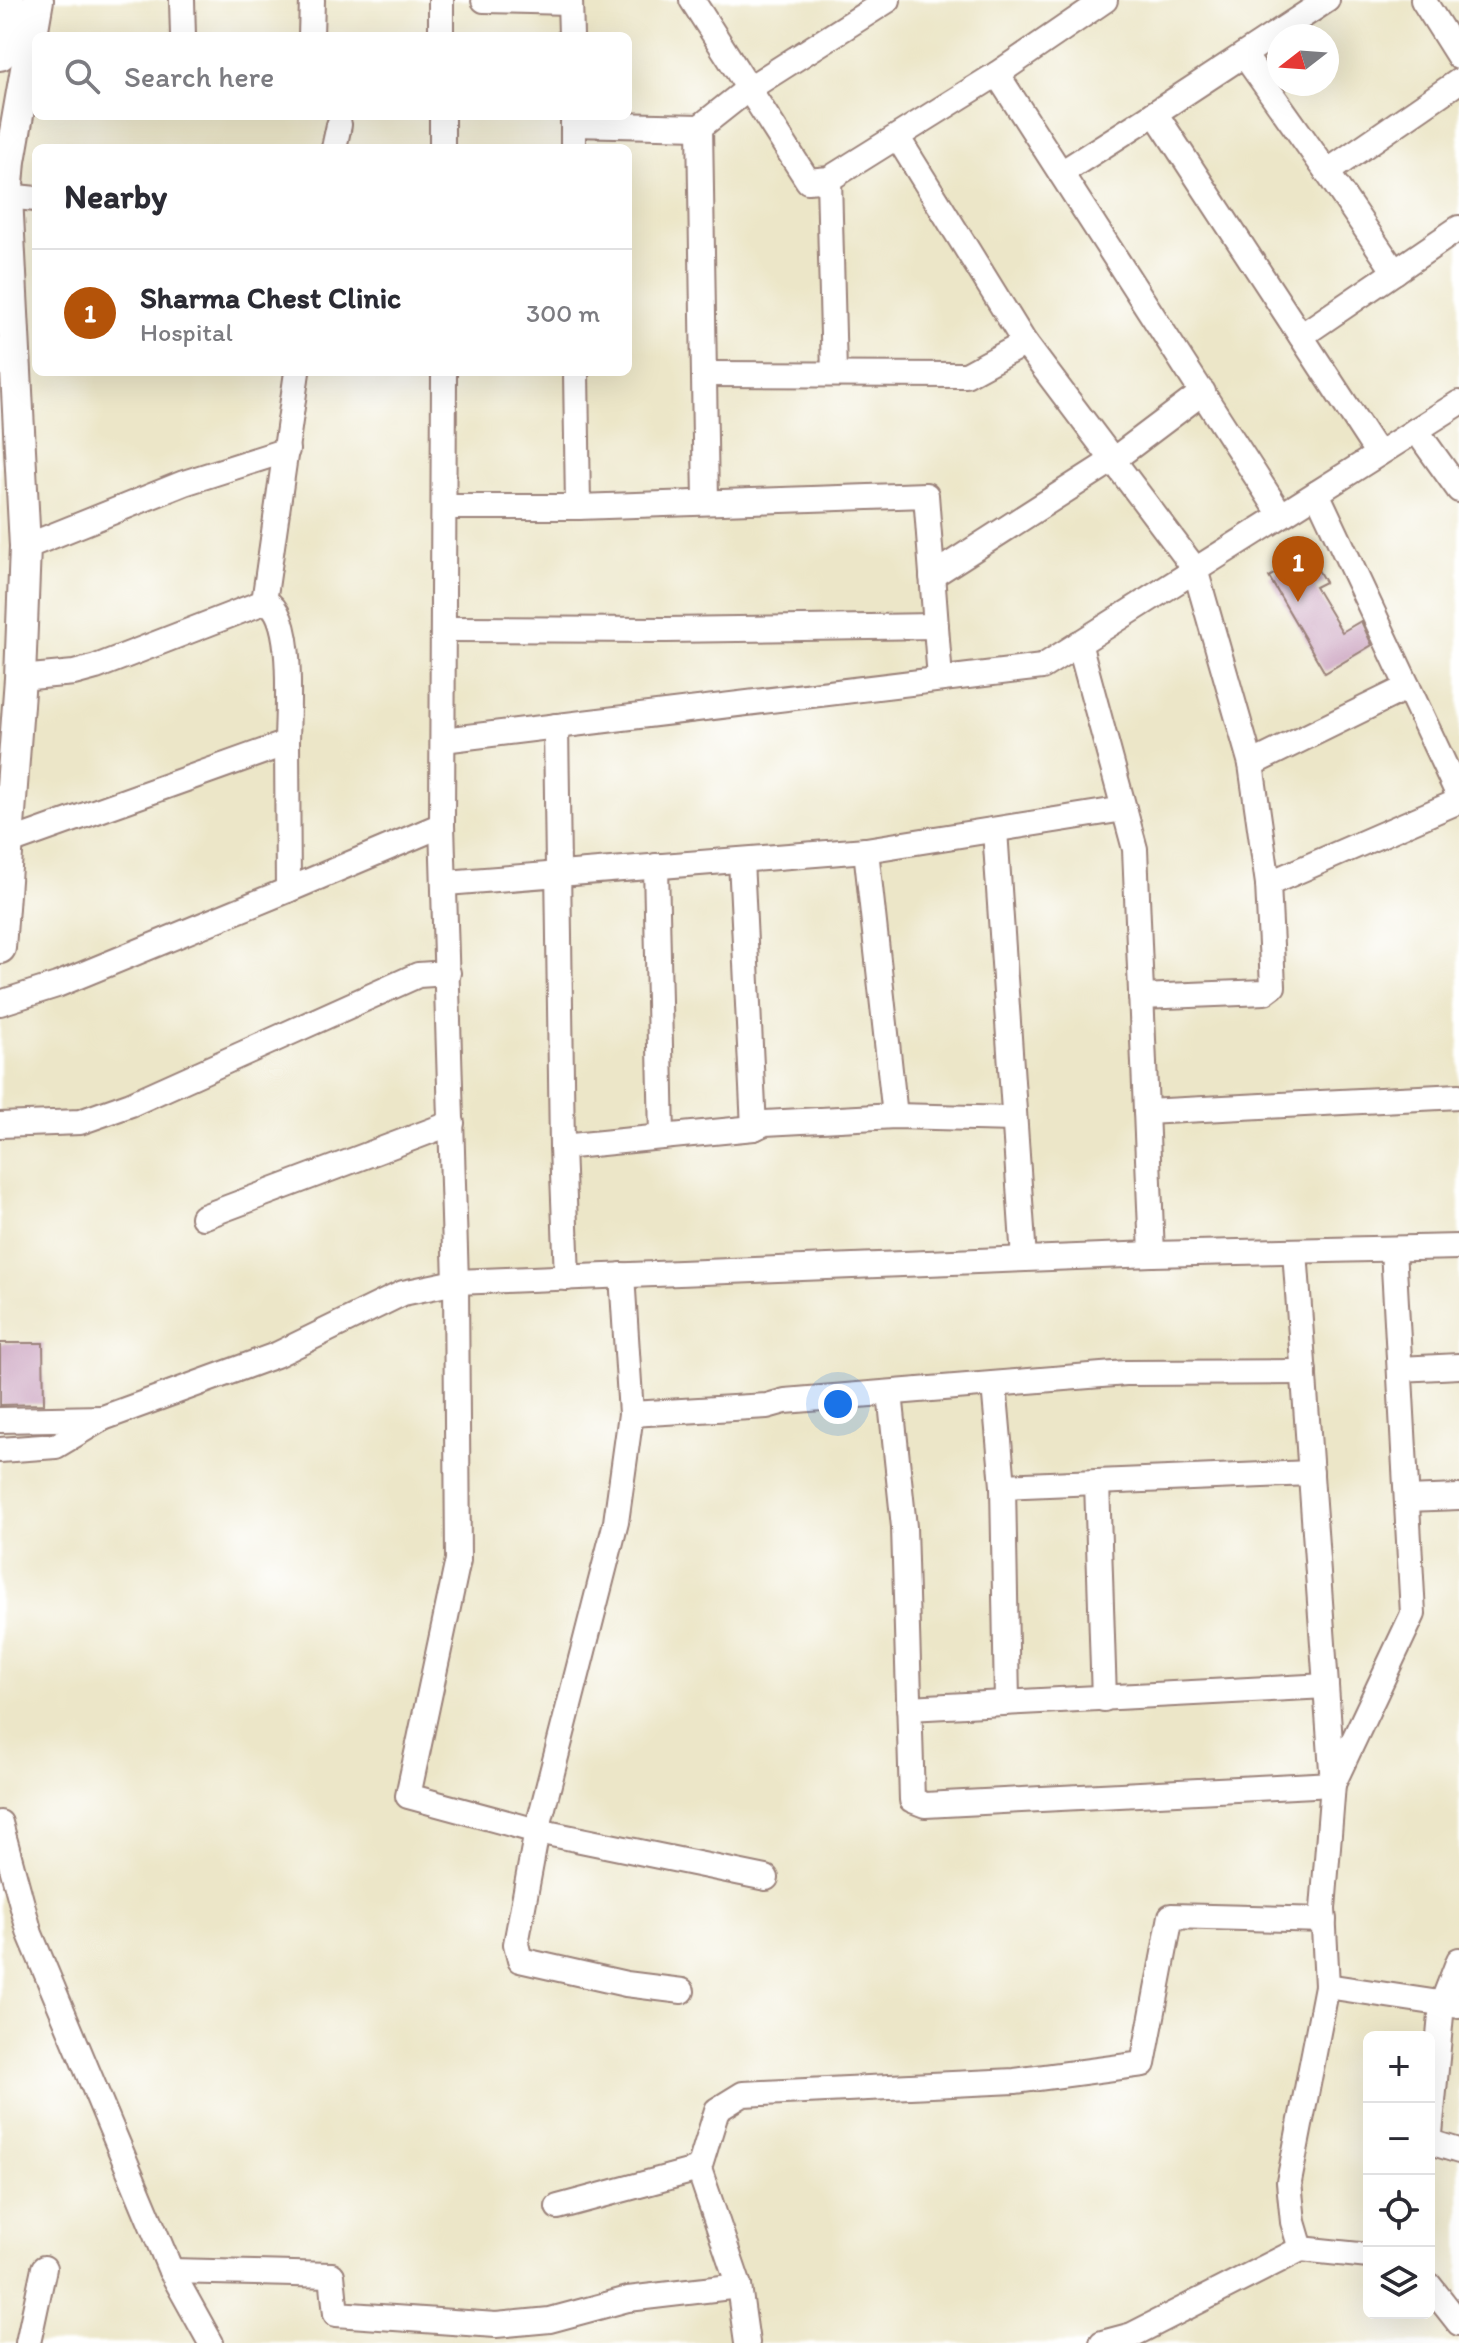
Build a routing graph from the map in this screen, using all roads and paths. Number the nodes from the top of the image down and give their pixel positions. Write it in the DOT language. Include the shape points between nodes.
graph roads {
  1 [pos="9,0"];
  2 [pos="38,0"];
  3 [pos="182,0"];
  4 [pos="312,0"];
  5 [pos="441,0"];
  6 [pos="484,0"];
  7 [pos="888,0"];
  8 [pos="1105,0"];
  9 [pos="1327,0"];
  10 [pos="1423,0"];
  11 [pos="570,1"];
  12 [pos="699,2"];
  13 [pos="1073,9"];
  14 [pos="183,32"];
  15 [pos="311,32"];
  16 [pos="441,32"];
  17 [pos="571,32"];
  18 [pos="22,55"];
  19 [pos="1244,55"];
  20 [pos="1459,57"];
  21 [pos="997,74"];
  22 [pos="1459,81"];
  23 [pos="748,89"];
  24 [pos="1155,113"];
  25 [pos="442,120"];
  26 [pos="700,127"];
  27 [pos="573,129"];
  28 [pos="898,138"];
  29 [pos="442,144"];
  30 [pos="1327,172"];
  31 [pos="1061,173"];
  32 [pos="829,179"];
  33 [pos="22,198"];
  34 [pos="1459,228"];
  35 [pos="1395,272"];
  36 [pos="1301,336"];
  37 [pos="1025,343"];
  38 [pos="704,374"];
  39 [pos="834,374"];
  40 [pos="296,376"];
  41 [pos="444,376"];
  42 [pos="576,376"];
  43 [pos="1203,392"];
  44 [pos="1459,403"];
  45 [pos="9,408"];
  46 [pos="1416,430"];
  47 [pos="287,450"];
  48 [pos="1378,454"];
  49 [pos="1113,460"];
  50 [pos="1459,490"];
  51 [pos="1317,493"];
  52 [pos="706,502"];
  53 [pos="445,507"];
  54 [pos="578,507"];
  55 [pos="1281,515"];
  56 [pos="25,547"];
  57 [pos="1195,569"];
  58 [pos="932,576"];
  59 [pos="264,602"];
  60 [pos="936,626"];
  61 [pos="444,629"];
  62 [pos="1079,643"];
  63 [pos="20,678"];
  64 [pos="940,679"];
  65 [pos="1408,687"];
  66 [pos="556,726"];
  67 [pos="443,740"];
  68 [pos="287,743"];
  69 [pos="1251,764"];
  70 [pos="7,775"];
  71 [pos="1459,798"];
  72 [pos="1124,809"];
  73 [pos="442,825"];
  74 [pos="995,830"];
  75 [pos="10,842"];
  76 [pos="866,850"];
  77 [pos="741,860"];
  78 [pos="656,866"];
  79 [pos="556,874"];
  80 [pos="446,883"];
  81 [pos="1268,884"];
  82 [pos="288,890"];
  83 [pos="0,948"];
  84 [pos="448,973"];
  85 [pos="1141,997"];
  86 [pos="0,1003"];
  87 [pos="1459,1096"];
  88 [pos="1146,1112"];
  89 [pos="895,1116"];
  90 [pos="1014,1119"];
  91 [pos="452,1123"];
  92 [pos="0,1125"];
  93 [pos="754,1128"];
  94 [pos="662,1137"];
  95 [pos="562,1147"];
  96 [pos="203,1217"];
  97 [pos="1459,1247"];
  98 [pos="1393,1249"];
  99 [pos="1295,1251"];
  100 [pos="1152,1254"];
  101 [pos="1024,1259"];
  102 [pos="622,1275"];
  103 [pos="567,1278"];
  104 [pos="456,1282"];
  105 [pos="1459,1366"];
  106 [pos="1400,1369"];
  107 [pos="1304,1372"];
  108 [pos="994,1384"];
  109 [pos="890,1393"];
  110 [pos="631,1414"];
  111 [pos="103,1418"];
  112 [pos="0,1420"];
  113 [pos="0,1450"];
  114 [pos="1311,1473"];
  115 [pos="1097,1482"];
  116 [pos="1003,1486"];
  117 [pos="1459,1497"];
  118 [pos="1407,1499"];
  119 [pos="1326,1686"];
  120 [pos="1104,1699"];
  121 [pos="1007,1702"];
  122 [pos="909,1708"];
  123 [pos="1333,1784"];
  124 [pos="0,1823"];
  125 [pos="537,1831"];
  126 [pos="766,1878"];
  127 [pos="1324,1920"];
  128 [pos="1459,1960"];
  129 [pos="1327,1986"];
  130 [pos="682,1991"];
  131 [pos="1451,2005"];
  132 [pos="1435,2106"];
  133 [pos="1435,2145"];
  134 [pos="1459,2151"];
  135 [pos="699,2169"];
  136 [pos="558,2207"];
  137 [pos="1301,2249"];
  138 [pos="1363,2255"];
  139 [pos="44,2268"];
  140 [pos="171,2271"];
  141 [pos="739,2286"];
  142 [pos="1435,2293"];
  143 [pos="1459,2323"];
  144 [pos="553,2332"];
  145 [pos="28,2343"];
  146 [pos="211,2343"];
  147 [pos="747,2343"];
  148 [pos="1102,2343"];
  1 -- 18 [label="street"];
  2 -- 18 [label="street"];
  3 -- 14 [label="street"];
  4 -- 15 [label="street"];
  5 -- 16 [label="street"];
  6 -- 11 [label="street"];
  7 -- 23 [label="street"];
  8 -- 13 [label="street"];
  9 -- 19 [label="street"];
  10 -- 20 [label="street"];
  11 -- 17 [label="street"];
  12 -- 23 [label="street"];
  13 -- 21 [label="street"];
  18 -- 33 [label="street" via="10,161"];
  19 -- 24 [label="street"];
  19 -- 30 [label="street"];
  21 -- 28 [label="street"];
  21 -- 31 [label="street"];
  22 -- 30 [label="street"];
  23 -- 26 [label="street"];
  23 -- 32 [label="street" via="802,177 814,182"];
  24 -- 31 [label="street"];
  24 -- 36 [label="street"];
  25 -- 29 [label="street"];
  26 -- 27 [label="street"];
  26 -- 38 [label="street"];
  28 -- 32 [label="street"];
  28 -- 37 [label="street"];
  30 -- 35 [label="street"];
  31 -- 43 [label="street"];
  32 -- 39 [label="street"];
  33 -- 45 [label="street"];
  34 -- 35 [label="street"];
  35 -- 36 [label="street"];
  36 -- 48 [label="street"];
  37 -- 39 [label="street" via="966,375"];
  37 -- 49 [label="street"];
  38 -- 39 [label="street"];
  38 -- 52 [label="street"];
  40 -- 47 [label="street"];
  41 -- 53 [label="street"];
  42 -- 54 [label="street"];
  43 -- 49 [label="street"];
  43 -- 55 [label="street"];
  44 -- 46 [label="street"];
  45 -- 56 [label="street"];
  46 -- 48 [label="street"];
  46 -- 50 [label="street"];
  47 -- 56 [label="street" via="184,483"];
  47 -- 59 [label="street"];
  48 -- 51 [label="street"];
  49 -- 57 [label="street"];
  49 -- 58 [label="street"];
  51 -- 55 [label="street"];
  51 -- 65 [label="street"];
  52 -- 54 [label="street"];
  52 -- 58 [label="street" via="926,495"];
  53 -- 54 [label="street"];
  53 -- 61 [label="street"];
  55 -- 57 [label="street"];
  56 -- 63 [label="street"];
  57 -- 62 [label="street"];
  57 -- 69 [label="street"];
  58 -- 60 [label="street"];
  59 -- 63 [label="street" via="96,667"];
  59 -- 68 [label="street" via="279,610 285,631"];
  60 -- 61 [label="street"];
  60 -- 64 [label="street"];
  61 -- 67 [label="street"];
  62 -- 64 [label="street" via="1042,667"];
  62 -- 72 [label="street"];
  63 -- 70 [label="street"];
  64 -- 66 [label="street"];
  65 -- 69 [label="street"];
  65 -- 71 [label="street"];
  66 -- 67 [label="street"];
  66 -- 79 [label="street"];
  67 -- 73 [label="street"];
  68 -- 75 [label="street"];
  68 -- 82 [label="street"];
  69 -- 81 [label="street"];
  70 -- 75 [label="street"];
  71 -- 81 [label="street"];
  72 -- 74 [label="street"];
  72 -- 85 [label="street" via="1135,849"];
  73 -- 80 [label="street"];
  73 -- 82 [label="street"];
  74 -- 76 [label="street"];
  74 -- 90 [label="street"];
  75 -- 83 [label="street"];
  76 -- 77 [label="street"];
  76 -- 89 [label="street"];
  77 -- 78 [label="street"];
  77 -- 93 [label="street"];
  78 -- 79 [label="street"];
  78 -- 94 [label="street"];
  79 -- 80 [label="street"];
  79 -- 95 [label="street"];
  80 -- 84 [label="street"];
  81 -- 85 [label="street" via="1273,986 1265,992"];
  82 -- 86 [label="street" via="57,985"];
  84 -- 91 [label="street"];
  84 -- 92 [label="street" via="418,975 80,1122"];
  85 -- 88 [label="street"];
  87 -- 88 [label="street"];
  88 -- 100 [label="street"];
  89 -- 90 [label="street"];
  89 -- 93 [label="street" via="765,1123"];
  90 -- 101 [label="street"];
  91 -- 96 [label="street"];
  91 -- 104 [label="street"];
  93 -- 94 [label="street"];
  94 -- 95 [label="street"];
  95 -- 103 [label="street"];
  97 -- 98 [label="street"];
  98 -- 99 [label="street"];
  98 -- 106 [label="street"];
  99 -- 100 [label="street"];
  99 -- 107 [label="street"];
  100 -- 101 [label="street"];
  101 -- 102 [label="street"];
  102 -- 103 [label="street"];
  102 -- 110 [label="street"];
  103 -- 104 [label="street"];
  104 -- 111 [label="street" via="403,1293 276,1355"];
  104 -- 125 [label="street" via="458,1560 408,1796"];
  105 -- 106 [label="street"];
  106 -- 118 [label="street"];
  107 -- 108 [label="street" via="1126,1373"];
  107 -- 114 [label="street"];
  108 -- 109 [label="street"];
  108 -- 116 [label="street"];
  109 -- 110 [label="street"];
  109 -- 122 [label="street" via="904,1527"];
  110 -- 125 [label="street" via="616,1522"];
  111 -- 112 [label="street"];
  111 -- 113 [label="street" via="56,1446"];
  114 -- 115 [label="street"];
  114 -- 119 [label="street"];
  115 -- 116 [label="street"];
  115 -- 120 [label="street"];
  116 -- 121 [label="street"];
  117 -- 118 [label="street"];
  118 -- 123 [label="street" via="1413,1614"];
  119 -- 120 [label="street"];
  119 -- 123 [label="street"];
  120 -- 121 [label="street"];
  121 -- 122 [label="street"];
  122 -- 123 [label="street" via="912,1800 925,1805"];
  123 -- 127 [label="street"];
  124 -- 140 [label="street" via="30,1934"];
  125 -- 126 [label="street"];
  125 -- 130 [label="street" via="516,1944 520,1960"];
  127 -- 129 [label="street"];
  127 -- 135 [label="street" via="1171,1916 1143,2064 1015,2081 743,2094 717,2110"];
  128 -- 131 [label="street"];
  129 -- 131 [label="street"];
  129 -- 137 [label="street" via="1289,2182"];
  131 -- 132 [label="street"];
  133 -- 134 [label="street"];
  135 -- 136 [label="street"];
  135 -- 141 [label="street"];
  137 -- 138 [label="street"];
  137 -- 148 [label="street" via="1132,2335"];
  139 -- 145 [label="street"];
  140 -- 144 [label="street" via="332,2275 336,2314"];
  140 -- 146 [label="street"];
  141 -- 144 [label="street" via="628,2299"];
  141 -- 147 [label="street"];
  142 -- 143 [label="street"];
}
